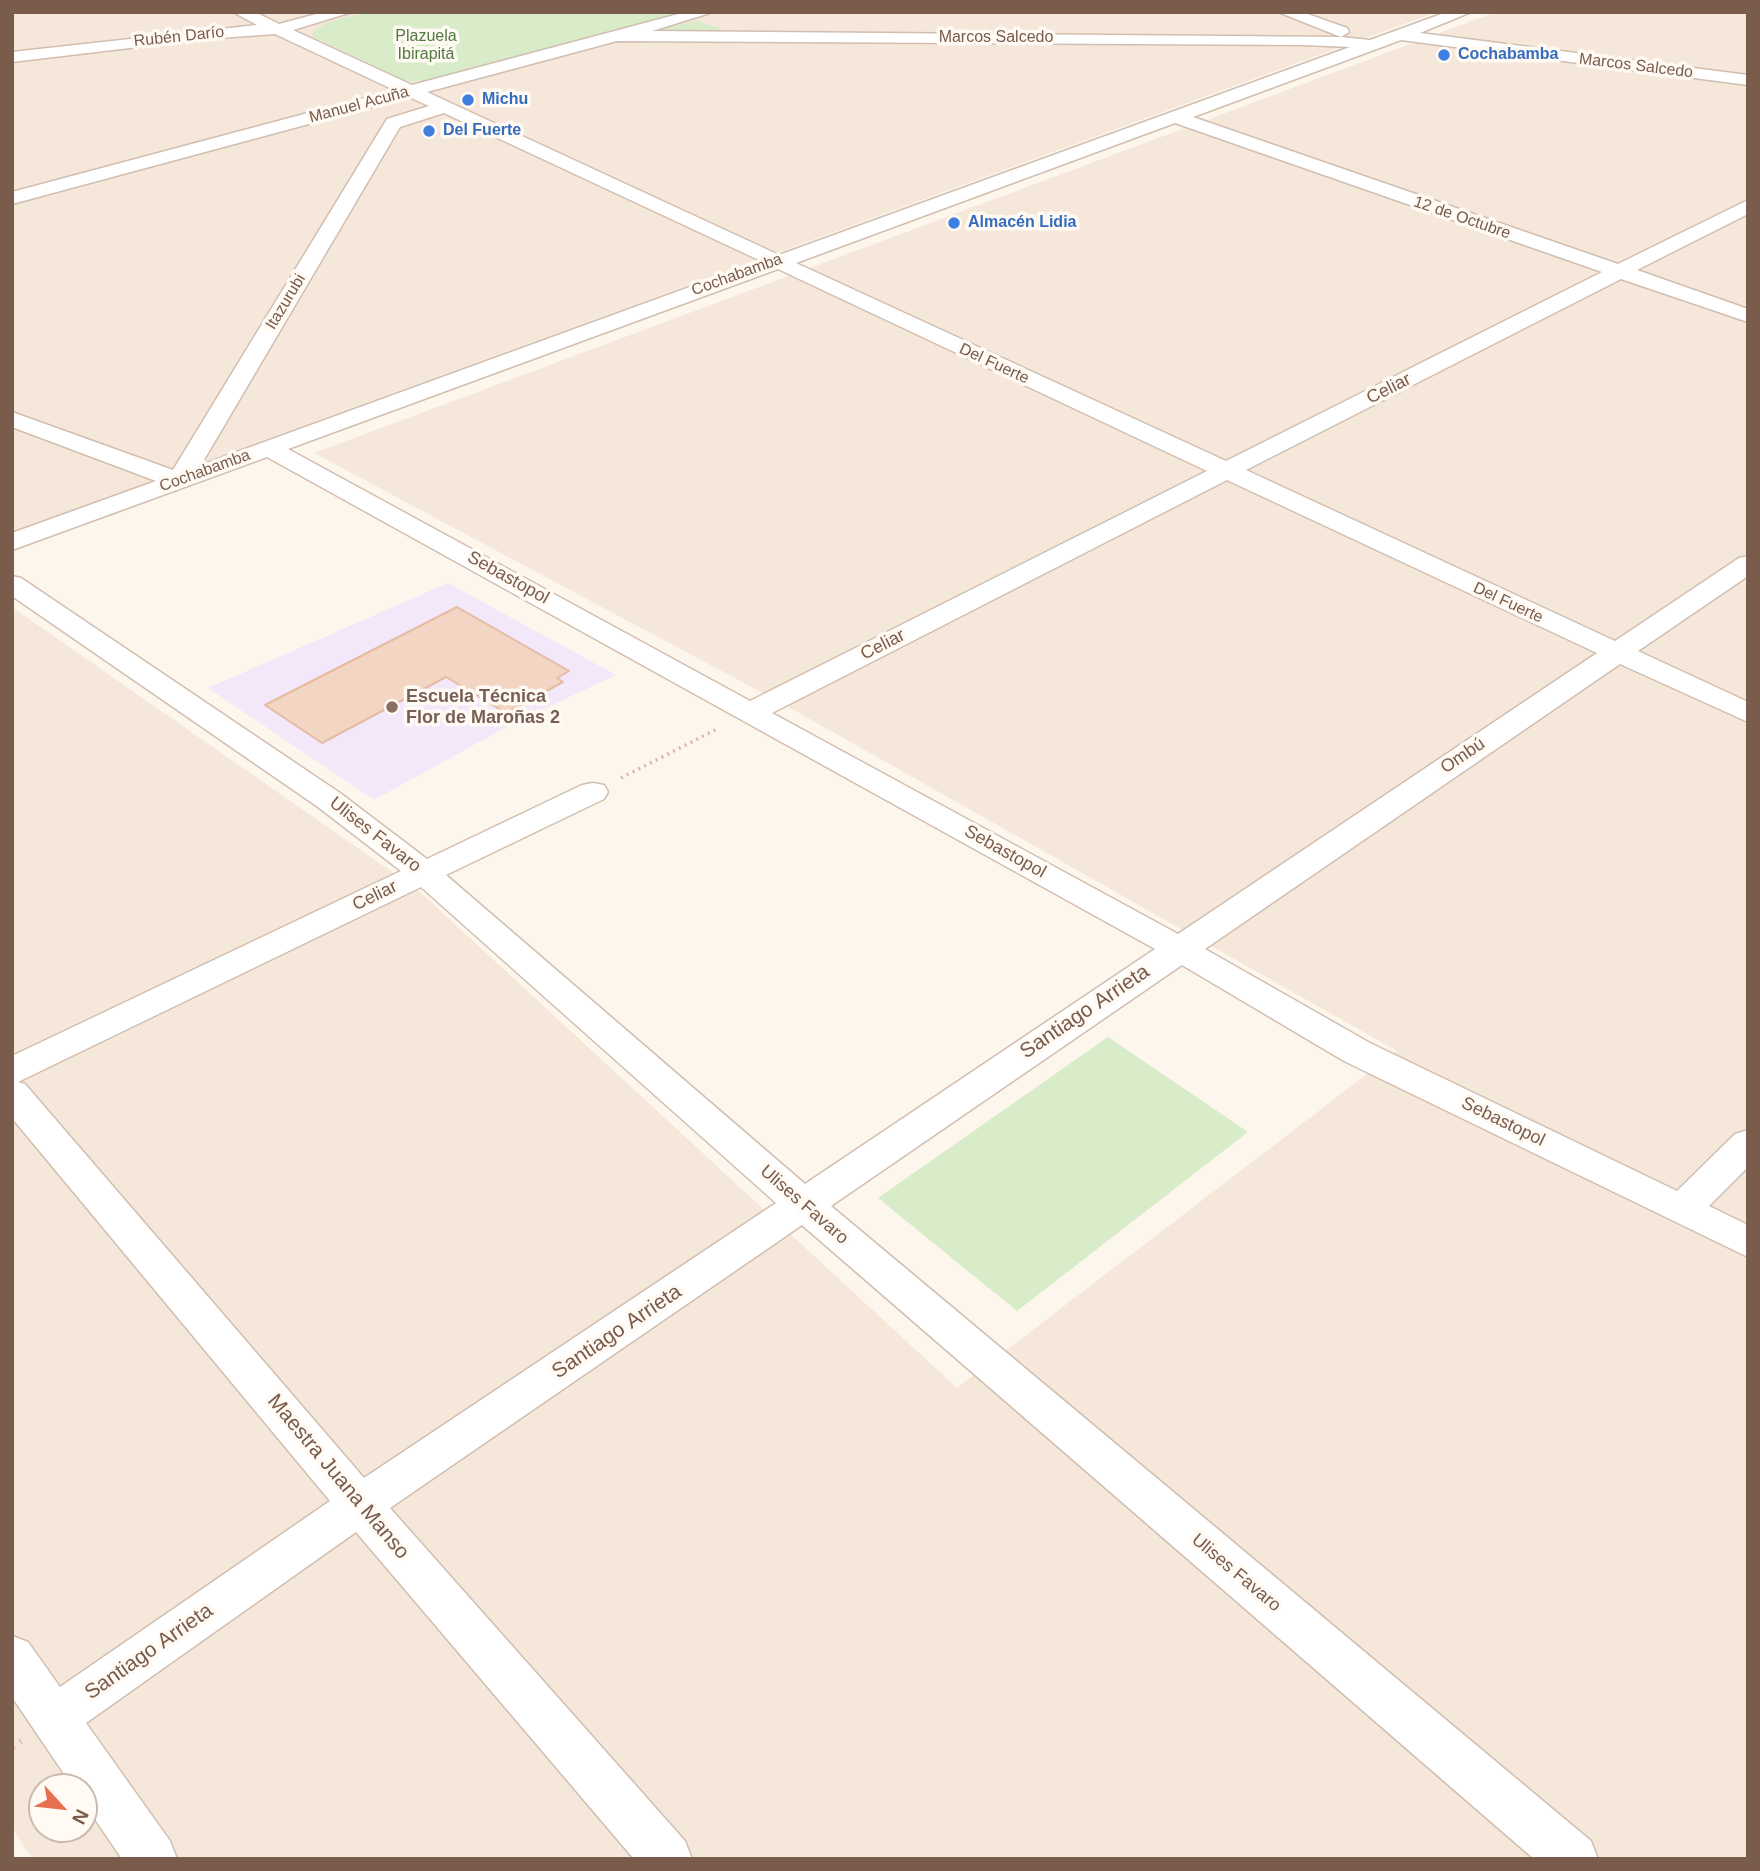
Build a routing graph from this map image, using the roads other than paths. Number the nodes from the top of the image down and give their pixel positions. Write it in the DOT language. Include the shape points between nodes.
graph roads {
  1 [pos="241,12"];
  2 [pos="344,12"];
  3 [pos="1286,12"];
  4 [pos="1463,12"];
  5 [pos="697,13"];
  6 [pos="277,29"];
  7 [pos="617,36"];
  8 [pos="1400,36"];
  9 [pos="756,37"];
  10 [pos="1376,44"];
  11 [pos="12,57"];
  12 [pos="1748,80"];
  13 [pos="410,92"];
  14 [pos="361,105"];
  15 [pos="445,107"];
  16 [pos="1178,118"];
  17 [pos="393,123"];
  18 [pos="12,198"];
  19 [pos="1748,206"];
  20 [pos="775,261"];
  21 [pos="1620,271"];
  22 [pos="1748,316"];
  23 [pos="12,419"];
  24 [pos="268,448"];
  25 [pos="1226,473"];
  26 [pos="179,481"];
  27 [pos="12,542"];
  28 [pos="1748,564"];
  29 [pos="12,584"];
  30 [pos="1616,653"];
  31 [pos="751,712"];
  32 [pos="1748,713"];
  33 [pos="593,792"];
  34 [pos="423,872"];
  35 [pos="1178,948"];
  36 [pos="12,1071"];
  37 [pos="12,1093"];
  38 [pos="1748,1144"];
  39 [pos="804,1205"];
  40 [pos="1683,1208"];
  41 [pos="1748,1242"];
  42 [pos="360,1505"];
  43 [pos="12,1657"];
  44 [pos="56,1717"];
  45 [pos="152,1859"];
  46 [pos="667,1859"];
  47 [pos="1573,1859"];
  1 -- 6 [label="street, Del Fuerte"];
  2 -- 6 [label="street, Rubén Darío"];
  3 -- 10 [label="street"];
  4 -- 8 [label="street, Cochabamba"];
  5 -- 7 [label="street, Manuel Acuña"];
  5 -- 9 [label="street"];
  6 -- 11 [label="street, Rubén Darío"];
  6 -- 13 [label="street, Del Fuerte"];
  7 -- 9 [label="street, Marcos Salcedo"];
  7 -- 13 [label="street, Manuel Acuña"];
  8 -- 10 [label="street, Cochabamba"];
  8 -- 12 [label="street, Marcos Salcedo"];
  9 -- 10 [label="street, Marcos Salcedo"];
  10 -- 16 [label="street, Cochabamba"];
  13 -- 14 [label="street, Manuel Acuña"];
  13 -- 15 [label="street, Del Fuerte"];
  14 -- 17 [label="street"];
  14 -- 18 [label="street, Manuel Acuña"];
  15 -- 17 [label="street"];
  15 -- 20 [label="street, Del Fuerte"];
  16 -- 20 [label="street, Cochabamba"];
  16 -- 21 [label="street, 12 de Octubre"];
  17 -- 26 [label="street, Itazurubi"];
  19 -- 21 [label="street, Celiar"];
  20 -- 24 [label="street, Cochabamba"];
  20 -- 25 [label="street, Del Fuerte"];
  21 -- 22 [label="street, 12 de Octubre"];
  21 -- 25 [label="street, Celiar"];
  23 -- 26 [label="street"];
  24 -- 26 [label="street, Cochabamba"];
  24 -- 31 [label="street, Sebastopol"];
  25 -- 30 [label="street, Del Fuerte"];
  25 -- 31 [label="street, Celiar"];
  26 -- 27 [label="street, Cochabamba"];
  28 -- 30 [label="street, Ombú"];
  29 -- 34 [label="street, Ulises Favaro" via="329,800"];
  30 -- 32 [label="street, Del Fuerte"];
  30 -- 35 [label="street, Ombú"];
  31 -- 35 [label="street, Sebastopol"];
  33 -- 34 [label="street, Celiar"];
  34 -- 36 [label="street, Celiar"];
  34 -- 39 [label="street, Ulises Favaro"];
  35 -- 39 [label="street, Santiago Arrieta"];
  35 -- 40 [label="street, Sebastopol" via="1357,1052"];
  37 -- 42 [label="street, Maestra Juana Manso"];
  38 -- 40 [label="street"];
  39 -- 42 [label="street, Santiago Arrieta"];
  39 -- 47 [label="street, Ulises Favaro"];
  40 -- 41 [label="street, Sebastopol"];
  42 -- 44 [label="street, Santiago Arrieta"];
  42 -- 46 [label="street, Maestra Juana Manso"];
  43 -- 44 [label="street"];
  44 -- 45 [label="street"];
}
